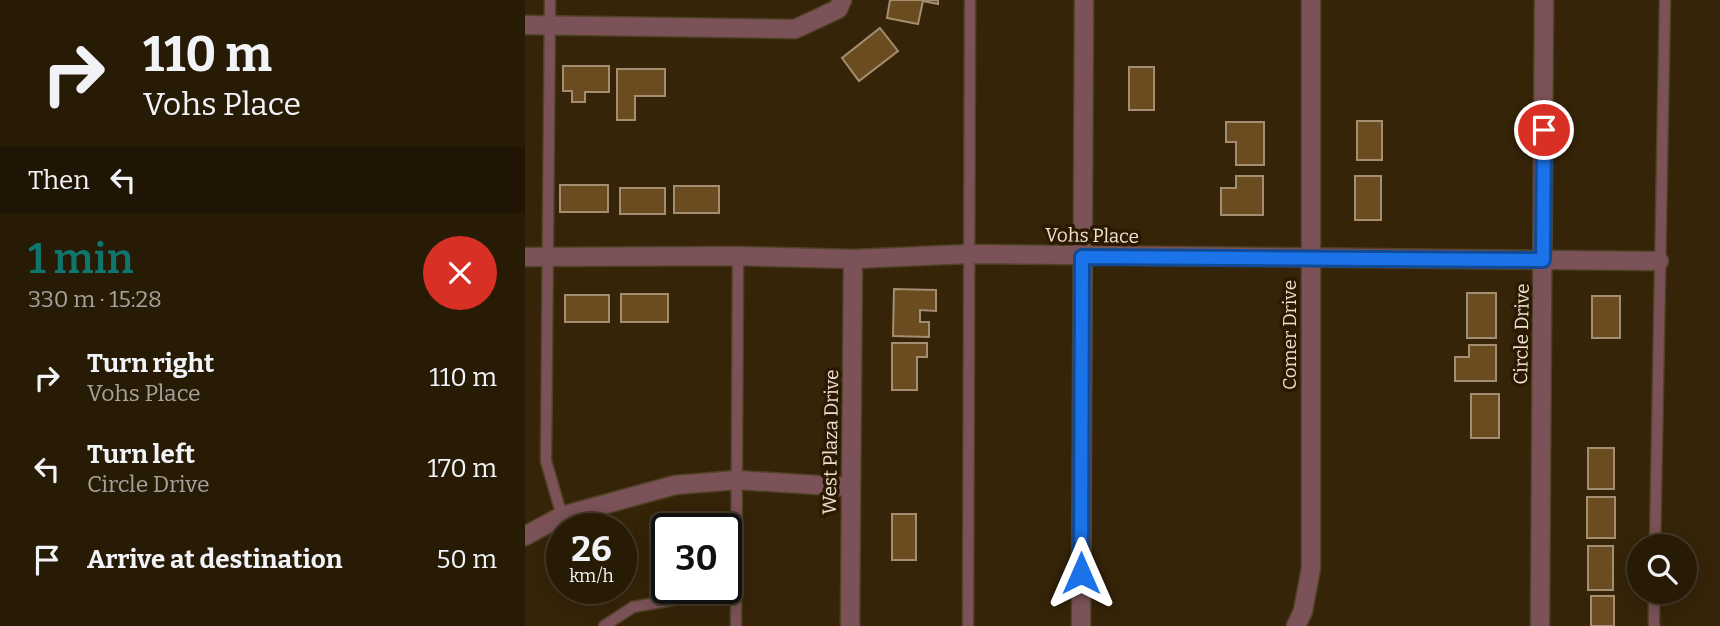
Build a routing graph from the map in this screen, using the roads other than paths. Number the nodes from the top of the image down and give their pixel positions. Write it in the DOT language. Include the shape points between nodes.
graph roads {
  1 [pos="549,0"];
  2 [pos="842,0"];
  3 [pos="970,0"];
  4 [pos="1084,0"];
  5 [pos="1311,0"];
  6 [pos="1544,0"];
  7 [pos="1665,0"];
  8 [pos="525,25"];
  9 [pos="550,25"];
  10 [pos="969,254"];
  11 [pos="737,256"];
  12 [pos="525,257"];
  13 [pos="548,257"];
  14 [pos="1082,257"];
  15 [pos="1309,258"];
  16 [pos="853,259"];
  17 [pos="1543,260"];
  18 [pos="1659,261"];
  19 [pos="737,480"];
  20 [pos="850,486"];
  21 [pos="561,513"];
  22 [pos="573,513"];
  23 [pos="737,513"];
  24 [pos="546,525"];
  25 [pos="1655,534"];
  26 [pos="525,536"];
  27 [pos="651,604"];
  28 [pos="736,604"];
  29 [pos="1654,604"];
  30 [pos="604,626"];
  31 [pos="736,626"];
  32 [pos="850,626"];
  33 [pos="968,626"];
  34 [pos="1081,626"];
  35 [pos="1296,626"];
  36 [pos="1540,626"];
  37 [pos="1654,626"];
  1 -- 9 [label="lane"];
  2 -- 9 [label="street" via="838,9 795,29"];
  3 -- 10 [label="lane"];
  4 -- 14 [label="street"];
  5 -- 15 [label="street, Comer Drive"];
  6 -- 17 [label="street, Circle Drive"];
  7 -- 18 [label="lane"];
  8 -- 9 [label="street"];
  9 -- 13 [label="lane"];
  10 -- 14 [label="street, Vohs Place"];
  10 -- 16 [label="street, Vohs Place"];
  10 -- 33 [label="lane"];
  11 -- 13 [label="street, Vohs Place"];
  11 -- 16 [label="street, Vohs Place"];
  11 -- 19 [label="lane"];
  12 -- 13 [label="street, Vohs Place"];
  13 -- 21 [label="lane" via="546,461"];
  14 -- 15 [label="street, Vohs Place"];
  14 -- 34 [label="street"];
  15 -- 17 [label="street, Vohs Place"];
  15 -- 35 [label="street, Comer Drive" via="1311,568"];
  16 -- 20 [label="street, West Plaza Drive"];
  17 -- 18 [label="street, Vohs Place"];
  17 -- 36 [label="street, Circle Drive"];
  18 -- 25 [label="lane"];
  19 -- 20 [label="street"];
  19 -- 22 [label="street" via="675,485"];
  19 -- 23 [label="lane"];
  20 -- 32 [label="street, West Plaza Drive"];
  24 -- 26 [label="street"];
  27 -- 30 [label="lane" via="633,607"];
  28 -- 31 [label="lane"];
  29 -- 37 [label="lane"];
}
